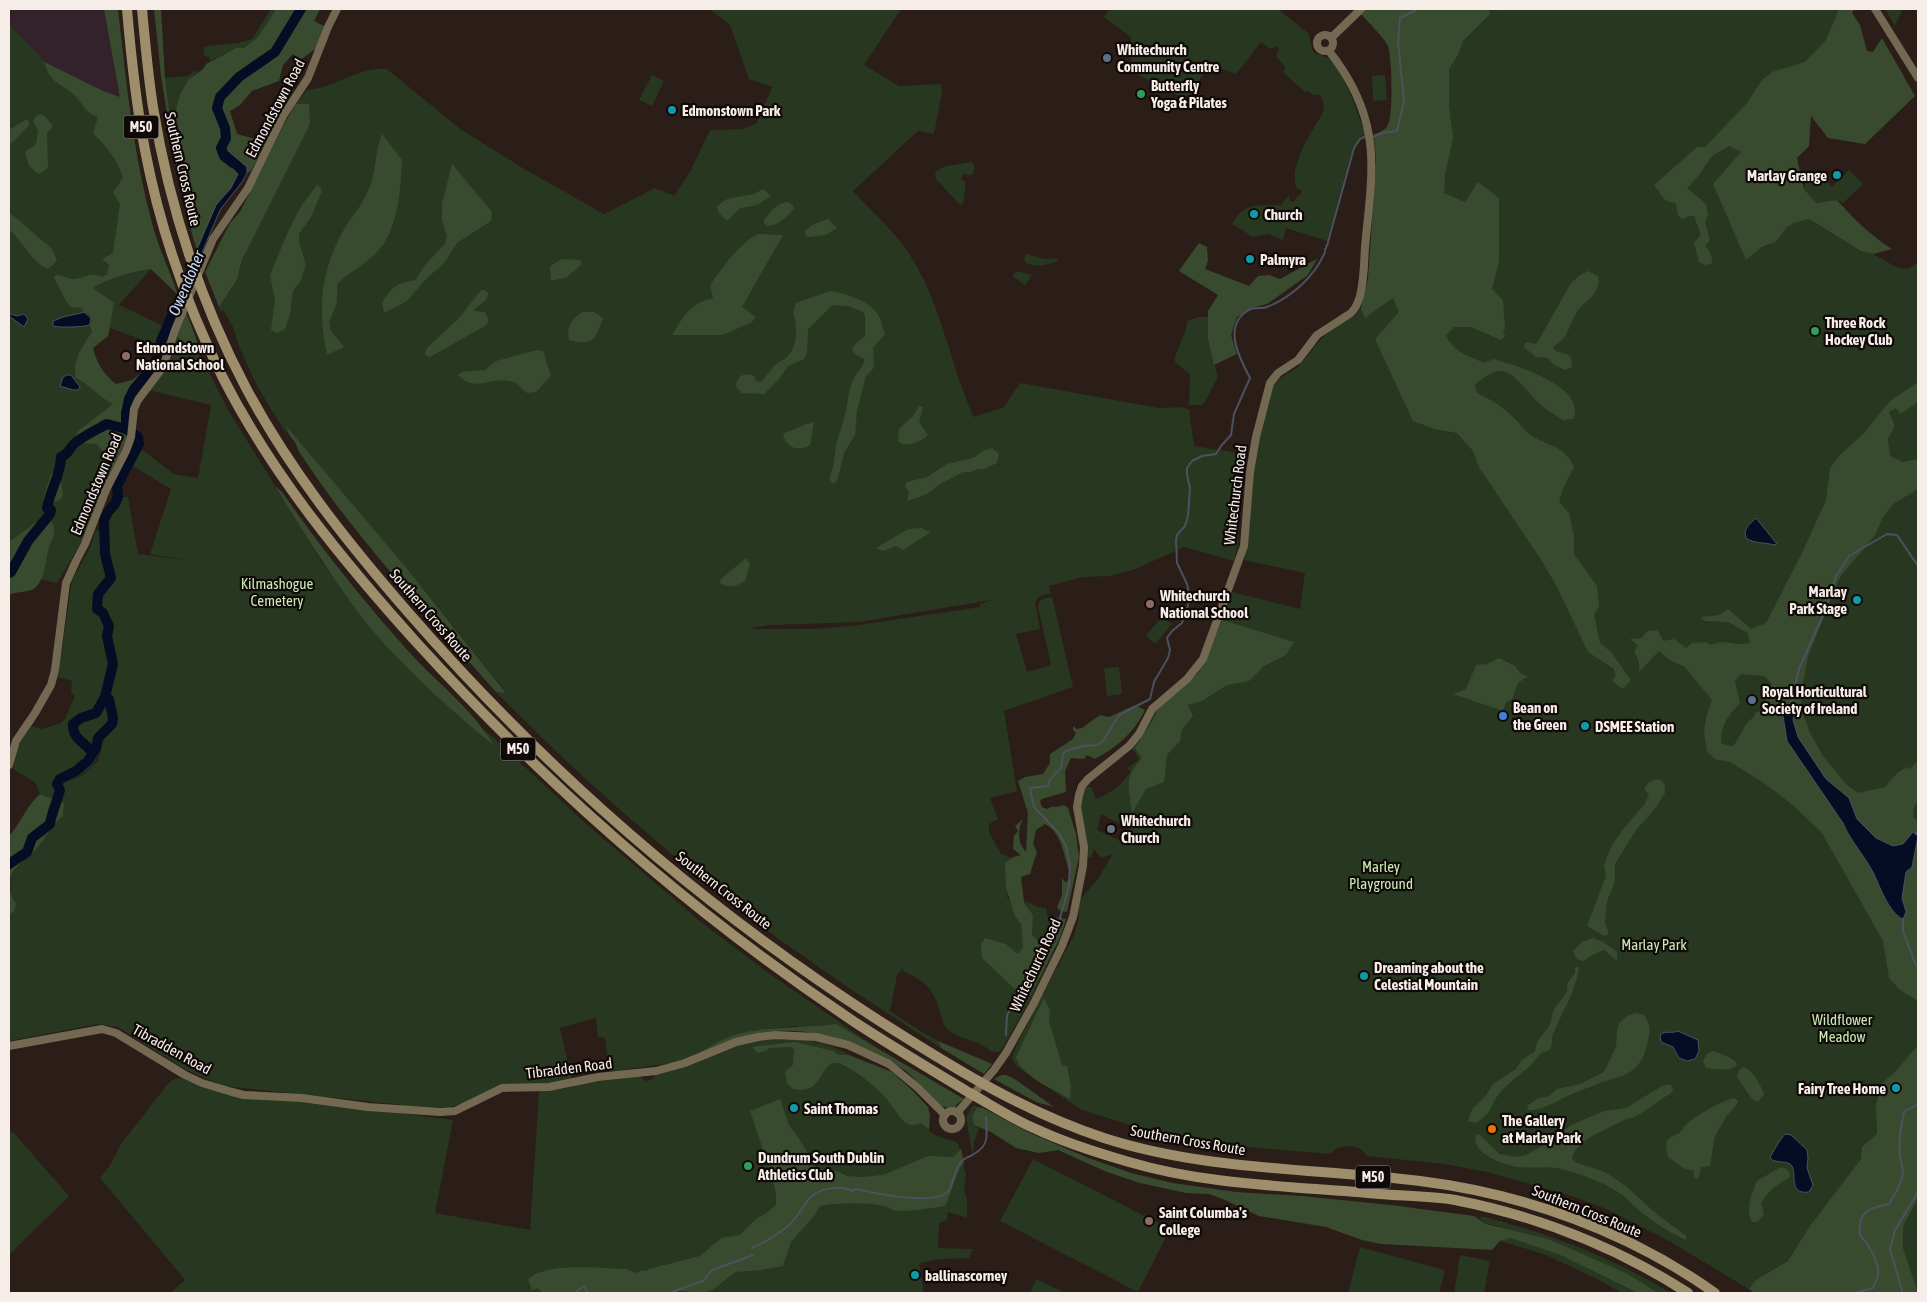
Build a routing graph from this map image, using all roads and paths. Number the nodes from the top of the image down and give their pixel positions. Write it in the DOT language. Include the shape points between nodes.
graph roads {
  1 [pos="127,9"];
  2 [pos="142,9"];
  3 [pos="337,9"];
  4 [pos="1361,9"];
  5 [pos="1874,9"];
  6 [pos="1331,38"];
  7 [pos="1329,50"];
  8 [pos="1918,78"];
  9 [pos="9,764"];
  10 [pos="9,1046"];
  11 [pos="958,1113"];
  12 [pos="945,1115"];
  13 [pos="1688,1293"];
  14 [pos="1715,1293"];
  1 -- 13 [label="highway, Southern Cross Route / M50" via="144,149 161,217 184,292 246,420 320,528 391,614 522,754 627,850 748,947 824,1002 1036,1129 1176,1175 1247,1184 1452,1200 1574,1234"];
  2 -- 14 [label="highway, Southern Cross Route / M50" via="153,106 170,190 197,278 244,385 263,418 325,509 422,628 484,697 639,842 742,925 860,1009 933,1055 1074,1127 1147,1151 1269,1168 1421,1181 1508,1198 1548,1209 1628,1242"];
  3 -- 9 [label="street, Edmondstown Road" via="308,78 283,116 248,188 213,239 174,330 163,367 138,400 126,451 66,584 51,684 16,741"];
  4 -- 6 [label="street, Whitechurch Road"];
  5 -- 8 [label="street"];
  6 -- 7 [label="street" via="1333,45"];
  6 -- 7 [label="street, Whitechurch Road" via="1324,34 1316,42 1321,51"];
  7 -- 11 [label="street, Whitechurch Road" via="1353,87 1369,137 1370,201 1363,280 1357,304 1347,316 1317,336 1298,360 1278,374 1267,390 1253,454 1244,546 1203,659 1187,679 1152,709 1129,746 1082,786 1077,807 1084,847 1083,866 1073,917 1034,1003 1006,1053"];
  10 -- 12 [label="street, Tibradden Road" via="102,1029 116,1033 202,1083 232,1092 440,1112 455,1111 502,1088 549,1087 598,1077 656,1071 736,1042 775,1034 800,1035 836,1041 881,1060 903,1074"];
  11 -- 12 [label="street" via="952,1111"];
  11 -- 12 [label="street, Whitechurch Road" via="960,1123 954,1129 944,1124"];
}
